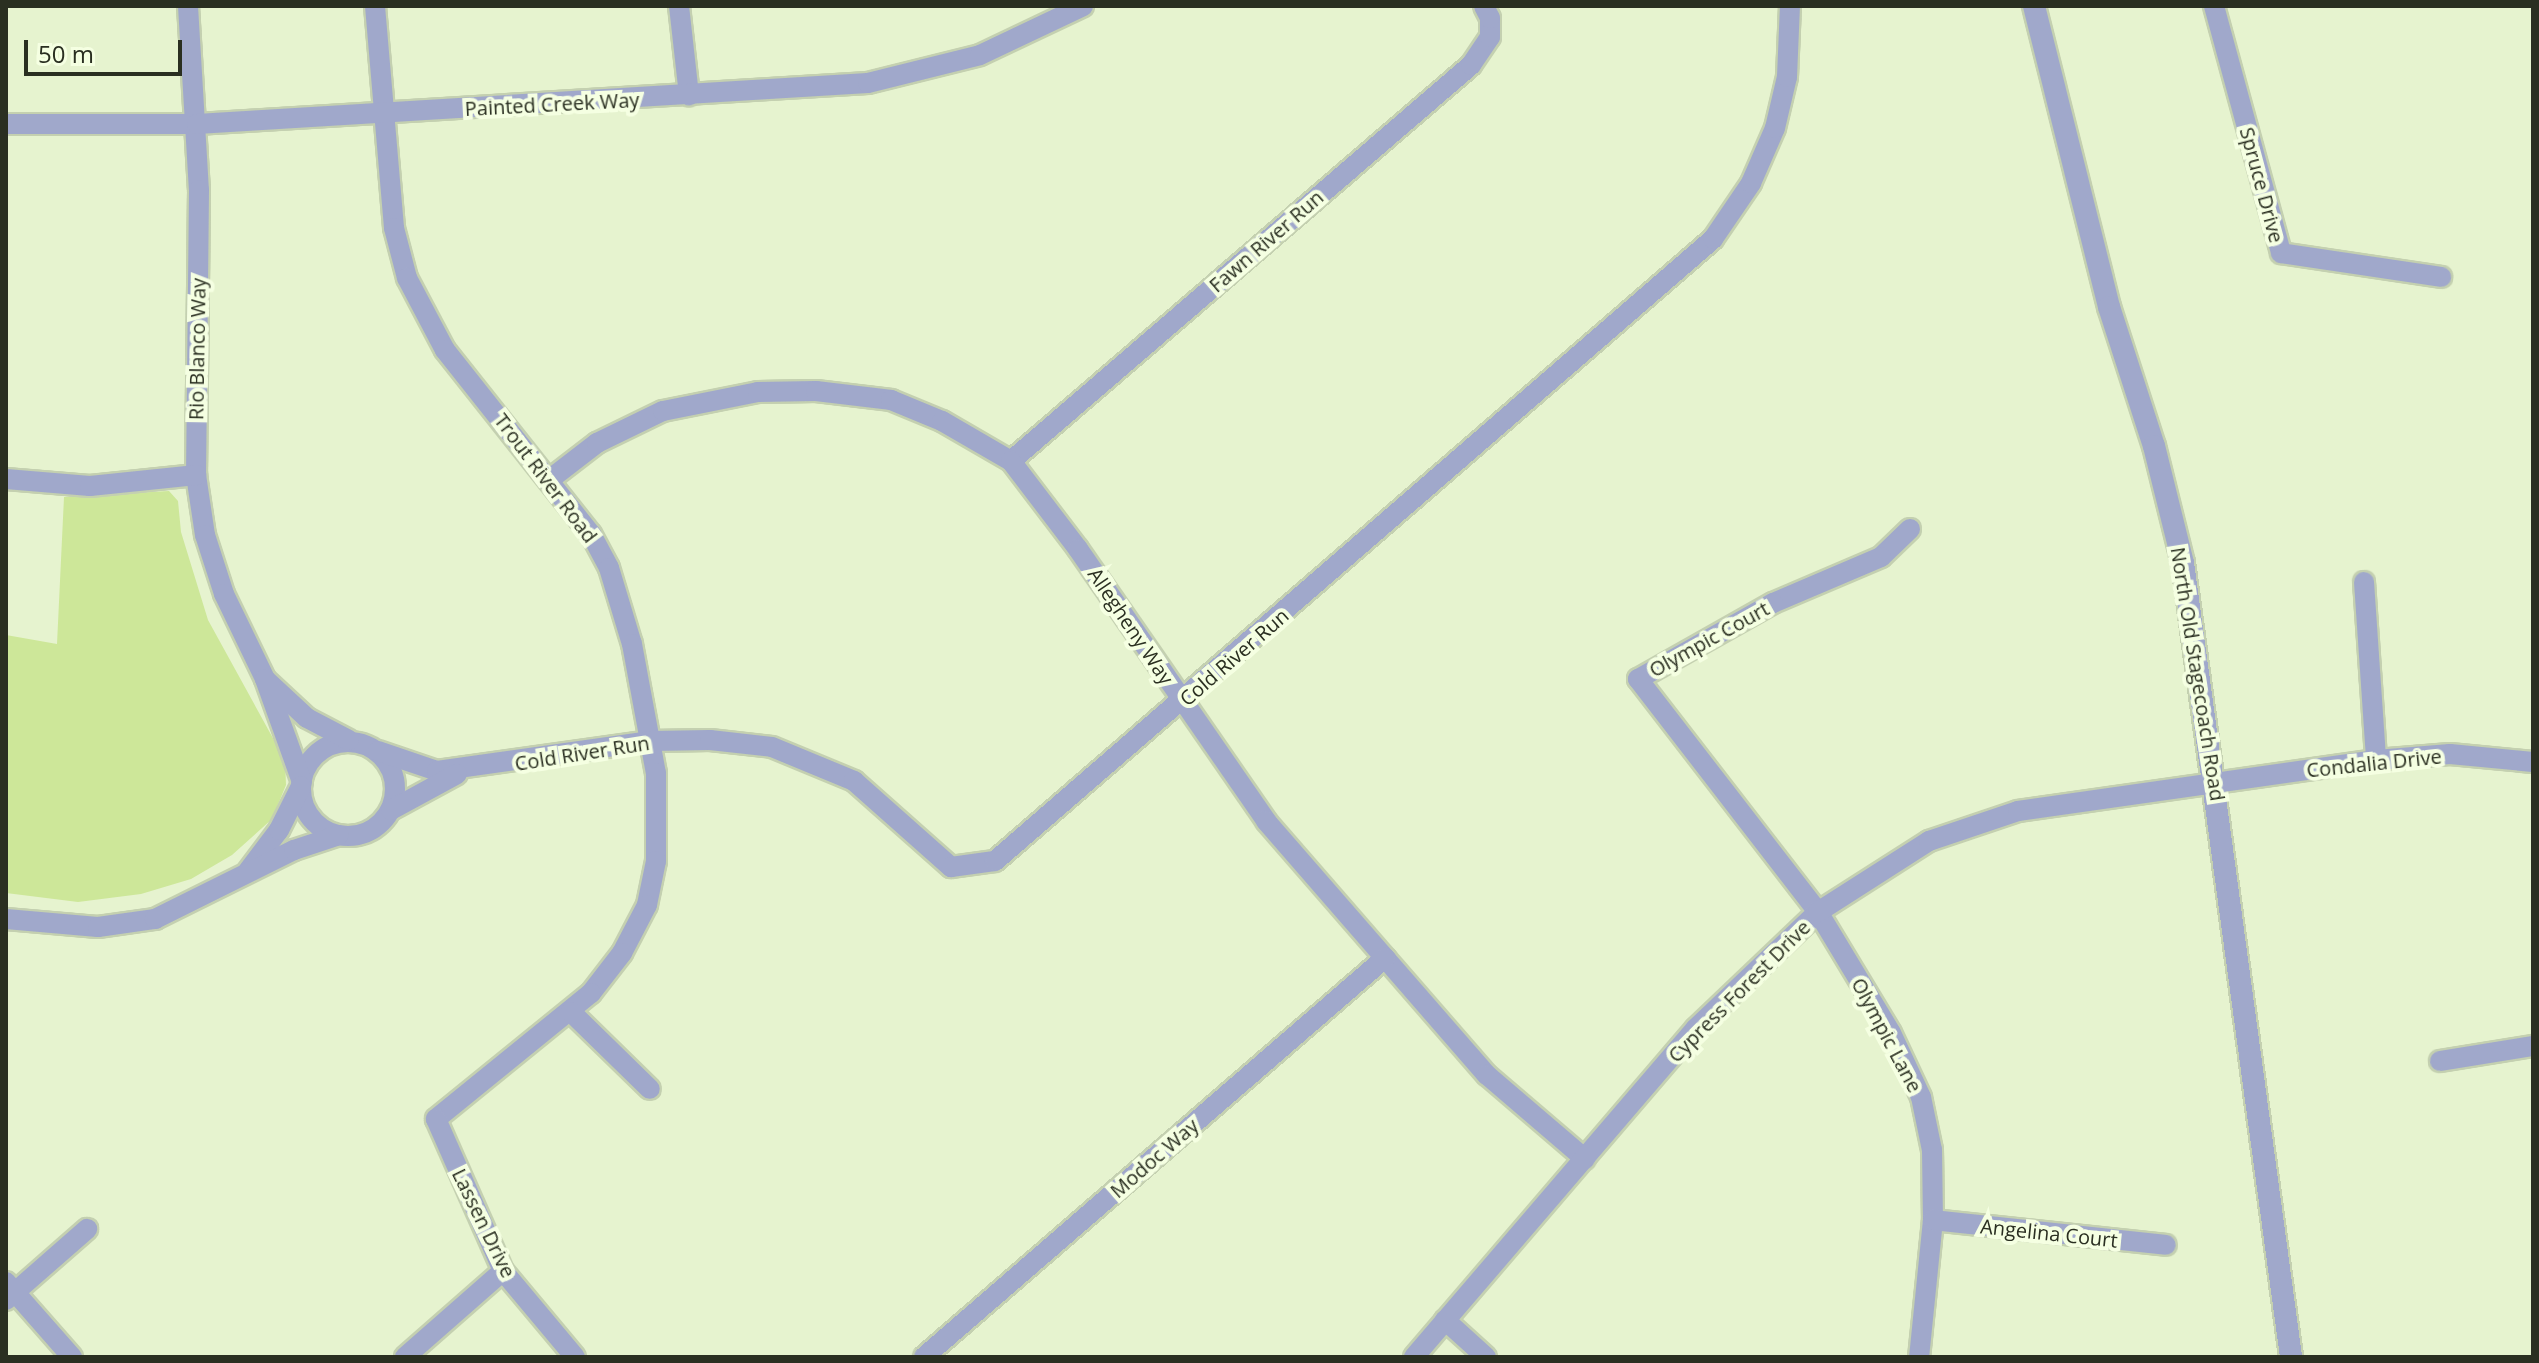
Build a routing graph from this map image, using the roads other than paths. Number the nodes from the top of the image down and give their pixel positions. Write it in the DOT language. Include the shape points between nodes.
graph roads {
  1 [pos="188,6"];
  2 [pos="375,6"];
  3 [pos="679,6"];
  4 [pos="1484,6"];
  5 [pos="1790,6"];
  6 [pos="2034,6"];
  7 [pos="2214,6"];
  8 [pos="1076,8"];
  9 [pos="689,95"];
  10 [pos="384,114"];
  11 [pos="6,124"];
  12 [pos="197,124"];
  13 [pos="2441,277"];
  14 [pos="1011,461"];
  15 [pos="196,475"];
  16 [pos="6,479"];
  17 [pos="549,480"];
  18 [pos="1910,529"];
  19 [pos="2364,582"];
  20 [pos="265,679"];
  21 [pos="1183,702"];
  22 [pos="651,741"];
  23 [pos="353,742"];
  24 [pos="378,751"];
  25 [pos="2376,760"];
  26 [pos="2533,762"];
  27 [pos="464,771"];
  28 [pos="2216,783"];
  29 [pos="301,784"];
  30 [pos="391,810"];
  31 [pos="339,835"];
  32 [pos="248,872"];
  33 [pos="1818,912"];
  34 [pos="6,919"];
  35 [pos="1385,958"];
  36 [pos="571,1012"];
  37 [pos="2533,1046"];
  38 [pos="2440,1061"];
  39 [pos="650,1089"];
  40 [pos="436,1119"];
  41 [pos="1585,1159"];
  42 [pos="1933,1220"];
  43 [pos="87,1229"];
  44 [pos="2166,1245"];
  45 [pos="503,1271"];
  46 [pos="10,1291"];
  47 [pos="1445,1320"];
  48 [pos="72,1357"];
  49 [pos="405,1357"];
  50 [pos="575,1357"];
  51 [pos="924,1357"];
  52 [pos="1414,1357"];
  53 [pos="1486,1357"];
  54 [pos="1919,1357"];
  55 [pos="2291,1357"];
  1 -- 12 [label="street, Rio Blanco Way"];
  2 -- 10 [label="street, Trout River Road"];
  3 -- 9 [label="street"];
  4 -- 14 [label="street, Fawn River Run" via="1491,27 1480,55"];
  5 -- 21 [label="street, Cold River Run" via="1787,77 1775,128 1751,183 1713,239"];
  6 -- 28 [label="street, North Old Stagecoach Road" via="2109,307 2154,446 2183,563"];
  7 -- 13 [label="street, Spruce Drive" via="2281,253"];
  8 -- 9 [label="street, Painted Creek Way" via="980,55 868,83"];
  9 -- 10 [label="street, Painted Creek Way"];
  10 -- 12 [label="street, Painted Creek Way"];
  10 -- 17 [label="street, Trout River Road" via="394,228 407,278 445,350"];
  11 -- 12 [label="street, Painted Creek Way"];
  12 -- 15 [label="street, Rio Blanco Way"];
  14 -- 17 [label="street, Allegheny Way" via="942,421 891,400 816,391 758,392 663,411 597,443"];
  14 -- 21 [label="street, Allegheny Way"];
  15 -- 16 [label="street" via="90,486"];
  15 -- 20 [label="street, Rio Blanco Way" via="205,535 224,594"];
  17 -- 22 [label="street, Trout River Road" via="591,534 620,594"];
  18 -- 33 [label="street, Olympic Court" via="1881,557 1773,603 1638,679"];
  19 -- 25 [label="street"];
  20 -- 23 [label="street, Rio Blanco Way" via="307,718"];
  20 -- 29 [label="street, Rio Blanco Way"];
  21 -- 22 [label="street, Cold River Run" via="995,861 951,867 888,807 854,781 812,760 740,743"];
  21 -- 35 [label="street, Allegheny Way" via="1266,821"];
  22 -- 27 [label="street, Cold River Run"];
  22 -- 36 [label="street, Trout River Road" via="659,830 647,905 622,953"];
  23 -- 24 [label="street"];
  23 -- 29 [label="street" via="322,749 307,765"];
  24 -- 27 [label="street, Cold River Run" via="417,768"];
  24 -- 30 [label="street" via="395,776"];
  25 -- 26 [label="street, Condalia Drive" via="2450,754"];
  25 -- 28 [label="street, Condalia Drive"];
  27 -- 30 [label="street, Cold River Run"];
  28 -- 33 [label="street, Cypress Forest Drive" via="2018,811 1929,841"];
  28 -- 55 [label="street, North Old Stagecoach Road"];
  29 -- 31 [label="street" via="311,818"];
  29 -- 32 [label="street" via="279,830"];
  30 -- 31 [label="street" via="365,833"];
  31 -- 32 [label="street"];
  32 -- 34 [label="street" via="155,919 98,927"];
  33 -- 41 [label="street, Cypress Forest Drive" via="1696,1028"];
  33 -- 42 [label="street, Olympic Lane" via="1891,1033 1921,1097 1932,1150"];
  35 -- 41 [label="street, Allegheny Way" via="1487,1075"];
  35 -- 51 [label="street, Modoc Way"];
  36 -- 39 [label="street"];
  36 -- 40 [label="street, Trout River Road"];
  37 -- 38 [label="street"];
  40 -- 45 [label="street, Lassen Drive"];
  41 -- 47 [label="street, Cypress Forest Drive"];
  42 -- 44 [label="street, Angelina Court"];
  42 -- 54 [label="street, Olympic Lane"];
  43 -- 46 [label="street"];
  45 -- 49 [label="street"];
  45 -- 50 [label="street, Lassen Drive"];
  46 -- 48 [label="street"];
  47 -- 52 [label="street, Cypress Forest Drive"];
  47 -- 53 [label="street"];
}
